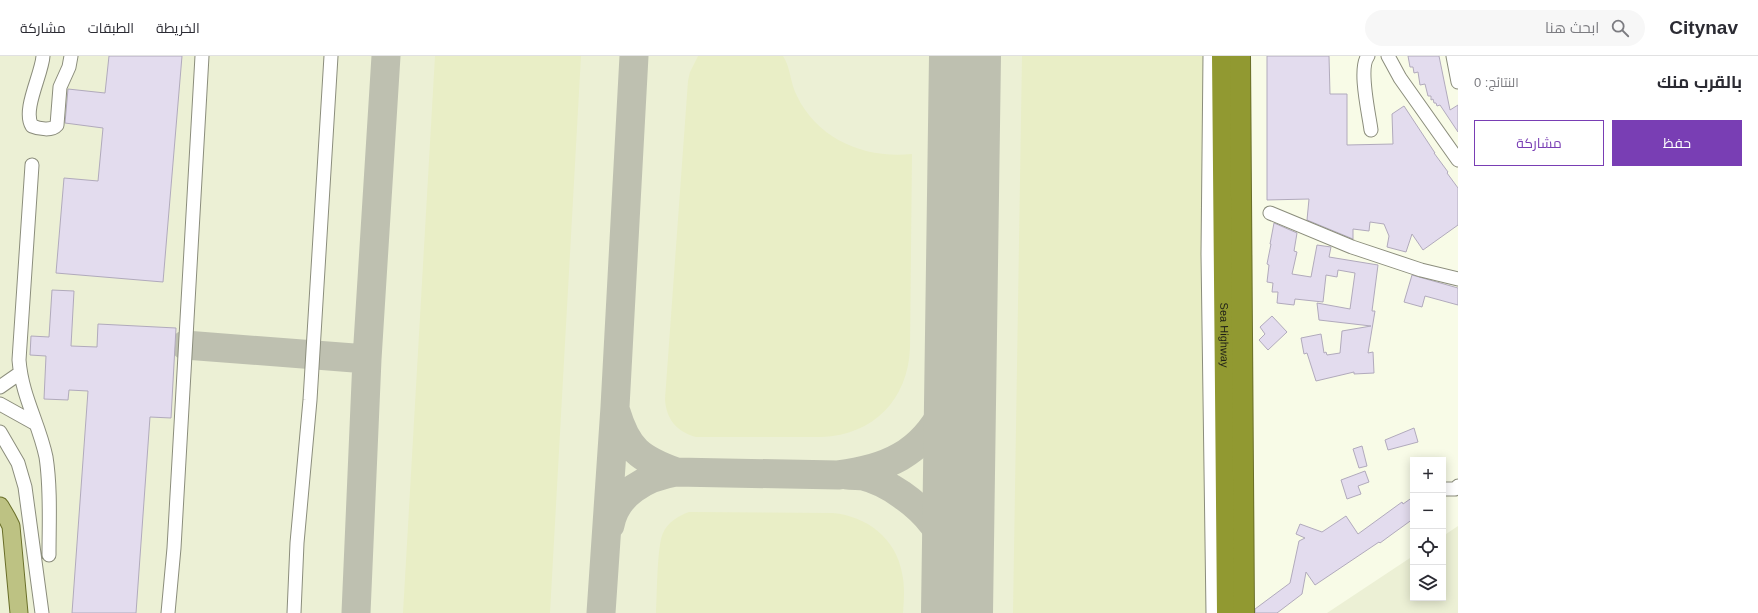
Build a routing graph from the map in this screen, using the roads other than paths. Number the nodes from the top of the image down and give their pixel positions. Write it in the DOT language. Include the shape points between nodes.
graph roads {
  1 [pos="43,56"];
  2 [pos="71,56"];
  3 [pos="202,56"];
  4 [pos="331,56"];
  5 [pos="1210,56"];
  6 [pos="1222,56"];
  7 [pos="1240,56"];
  8 [pos="1368,56"];
  9 [pos="1388,56"];
  10 [pos="1453,56"];
  11 [pos="1458,82"];
  12 [pos="1371,130"];
  13 [pos="1458,160"];
  14 [pos="32,165"];
  15 [pos="1270,213"];
  16 [pos="1458,279"];
  17 [pos="20,373"];
  18 [pos="0,387"];
  19 [pos="0,404"];
  20 [pos="36,424"];
  21 [pos="0,432"];
  22 [pos="1458,486"];
  23 [pos="1446,489"];
  24 [pos="0,506"];
  25 [pos="49,555"];
  26 [pos="19,613"];
  27 [pos="42,613"];
  28 [pos="168,613"];
  29 [pos="294,613"];
  30 [pos="1213,613"];
  31 [pos="1227,613"];
  32 [pos="1244,613"];
  1 -- 2 [label="street" via="33,91 30,120 34,127 50,129 57,125 60,87"];
  3 -- 28 [label="street" via="174,548"];
  4 -- 29 [label="street"];
  5 -- 30 [label="street" via="1208,254"];
  6 -- 31 [label="highway, Sea Highway"];
  7 -- 32 [label="highway, Sea Highway"];
  8 -- 12 [label="street" via="1363,72"];
  9 -- 13 [label="street" via="1400,78"];
  10 -- 11 [label="street"];
  14 -- 17 [label="street"];
  15 -- 16 [label="street" via="1352,247 1421,270"];
  17 -- 18 [label="street"];
  17 -- 20 [label="street" via="26,399"];
  19 -- 20 [label="street"];
  20 -- 25 [label="street" via="47,468"];
  21 -- 27 [label="street" via="18,463 25,488"];
  22 -- 23 [label="street" via="1455,489"];
  24 -- 26 [label="main road" via="11,526"];
}
